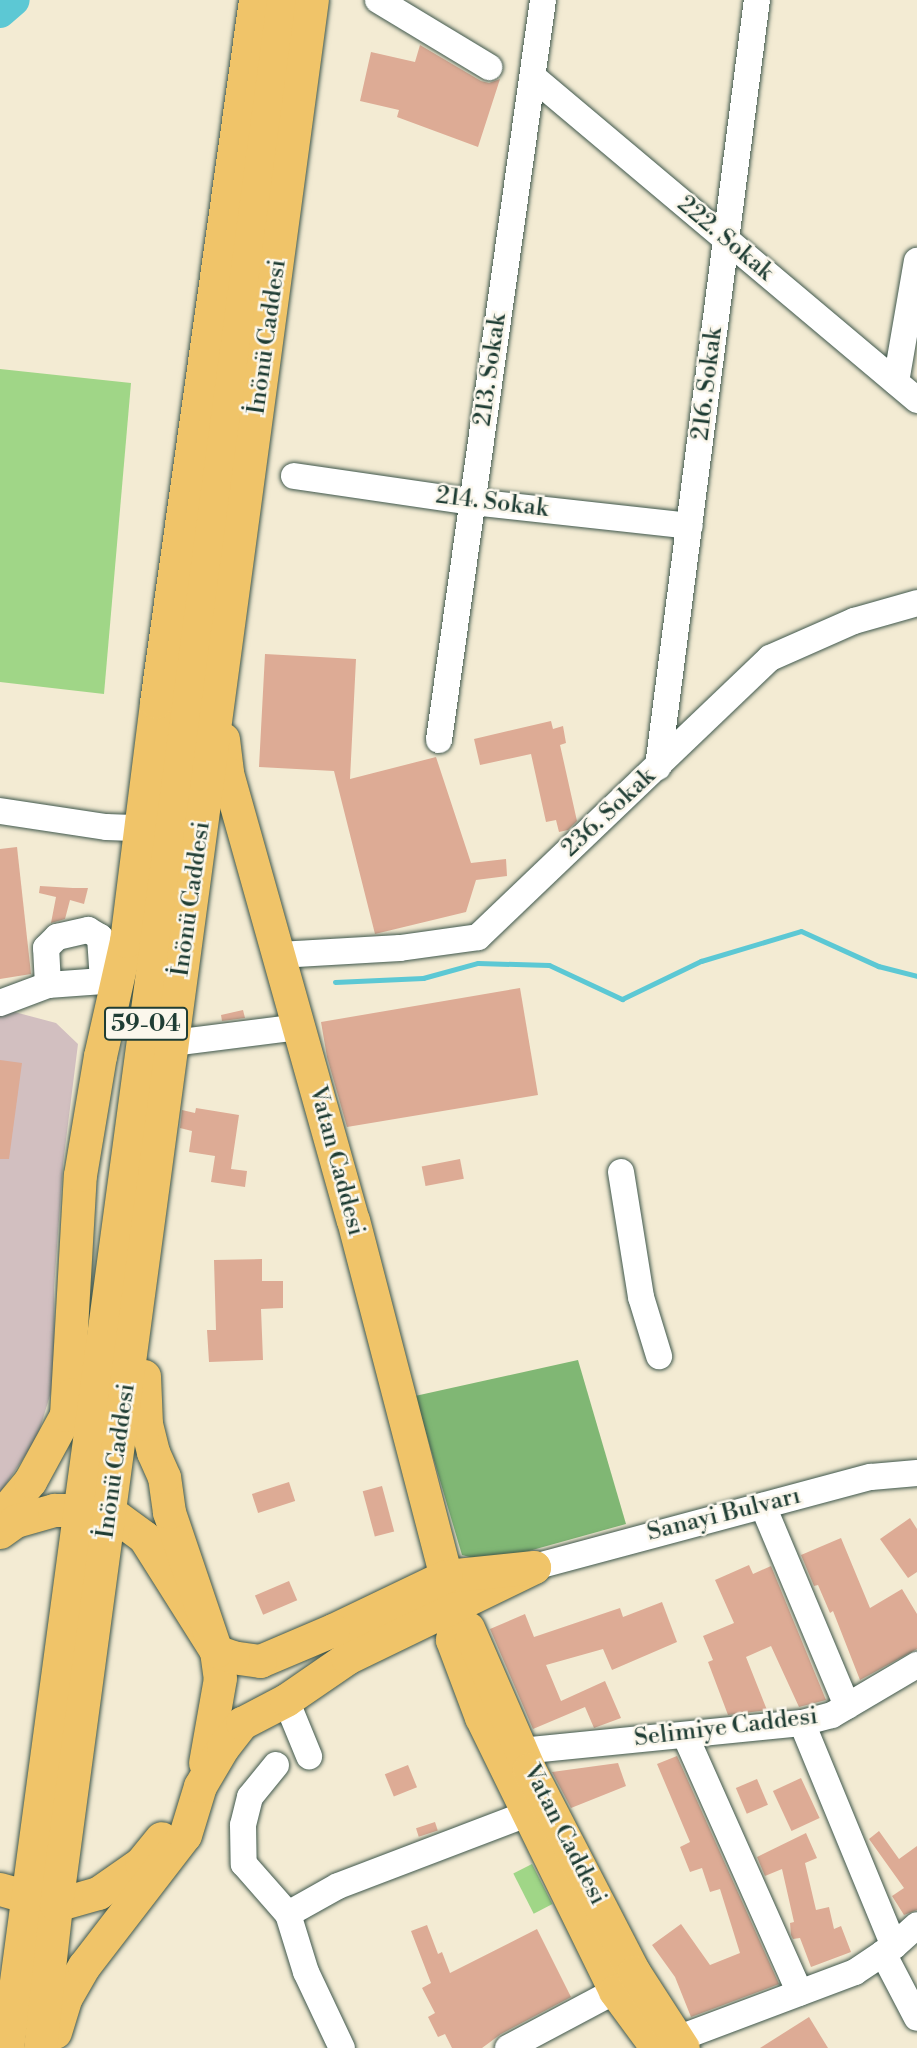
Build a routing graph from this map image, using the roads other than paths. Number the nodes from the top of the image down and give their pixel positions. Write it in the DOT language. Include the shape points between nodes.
graph roads {
  1 [pos="255,0"];
  2 [pos="283,0"];
  3 [pos="312,0"];
  4 [pos="378,0"];
  5 [pos="543,0"];
  6 [pos="757,0"];
  7 [pos="489,67"];
  8 [pos="533,77"];
  9 [pos="726,240"];
  10 [pos="917,261"];
  11 [pos="896,382"];
  12 [pos="917,400"];
  13 [pos="294,476"];
  14 [pos="473,502"];
  15 [pos="690,526"];
  16 [pos="917,603"];
  17 [pos="218,704"];
  18 [pos="439,740"];
  19 [pos="658,767"];
  20 [pos="0,811"];
  21 [pos="140,828"];
  22 [pos="279,955"];
  23 [pos="110,981"];
  24 [pos="48,985"];
  25 [pos="0,1003"];
  26 [pos="299,1027"];
  27 [pos="173,1043"];
  28 [pos="621,1172"];
  29 [pos="140,1178"];
  30 [pos="659,1356"];
  31 [pos="66,1415"];
  32 [pos="917,1473"];
  33 [pos="763,1506"];
  34 [pos="95,1511"];
  35 [pos="0,1517"];
  36 [pos="0,1532"];
  37 [pos="534,1567"];
  38 [pos="452,1600"];
  39 [pos="216,1651"];
  40 [pos="917,1665"];
  41 [pos="286,1700"];
  42 [pos="847,1706"];
  43 [pos="802,1723"];
  44 [pos="685,1735"];
  45 [pos="521,1751"];
  46 [pos="309,1756"];
  47 [pos="276,1765"];
  48 [pos="200,1786"];
  49 [pos="527,1814"];
  50 [pos="27,1897"];
  51 [pos="288,1914"];
  52 [pos="917,1925"];
  53 [pos="888,1950"];
  54 [pos="615,1991"];
  55 [pos="800,1993"];
  56 [pos="917,2018"];
  57 [pos="673,2045"];
  58 [pos="6,2048"];
  59 [pos="40,2048"];
  60 [pos="50,2048"];
  61 [pos="342,2048"];
  62 [pos="508,2048"];
  1 -- 21 [label="main road"];
  2 -- 29 [label="main road, 59-04"];
  3 -- 17 [label="main road, İnönü Caddesi / 59-04"];
  4 -- 7 [label="street"];
  5 -- 8 [label="street, 213. Sokak"];
  6 -- 9 [label="street, 216. Sokak"];
  8 -- 9 [label="street, 222. Sokak"];
  8 -- 14 [label="street, 213. Sokak"];
  9 -- 11 [label="street, 222. Sokak"];
  9 -- 15 [label="street, 216. Sokak"];
  10 -- 11 [label="street"];
  11 -- 12 [label="street, 222. Sokak"];
  13 -- 14 [label="street, 214. Sokak"];
  14 -- 15 [label="street, 214. Sokak"];
  14 -- 18 [label="street, 213. Sokak"];
  15 -- 19 [label="street, 216. Sokak"];
  16 -- 19 [label="street, 236. Sokak" via="854,621 770,658"];
  17 -- 22 [label="main road, Vatan Caddesi" via="227,773"];
  17 -- 27 [label="main road, İnönü Caddesi / 59-04"];
  19 -- 22 [label="street, 236. Sokak" via="478,937 400,948"];
  20 -- 21 [label="street"];
  21 -- 23 [label="main road" via="126,941"];
  22 -- 26 [label="main road, Vatan Caddesi"];
  23 -- 24 [label="street"];
  23 -- 24 [label="street" via="100,937 88,930 57,937 46,948"];
  23 -- 31 [label="main road" via="80,1175"];
  24 -- 25 [label="street"];
  26 -- 27 [label="street"];
  26 -- 38 [label="main road, Vatan Caddesi"];
  27 -- 29 [label="main road, İnönü Caddesi / 59-04"];
  28 -- 30 [label="street" via="641,1297"];
  29 -- 31 [label="main road"];
  29 -- 34 [label="main road, İnönü Caddesi / 59-04"];
  29 -- 39 [label="main road" via="146,1424 164,1477 169,1512"];
  31 -- 35 [label="main road" via="30,1481"];
  32 -- 33 [label="street, Sanayi Bulvarı" via="871,1477"];
  33 -- 37 [label="street, Sanayi Bulvarı"];
  33 -- 42 [label="street"];
  34 -- 36 [label="main road" via="54,1510 15,1521"];
  34 -- 39 [label="main road" via="144,1537"];
  34 -- 50 [label="main road, İnönü Caddesi / 59-04"];
  37 -- 38 [label="main road"];
  38 -- 39 [label="main road" via="333,1630 260,1661"];
  38 -- 41 [label="main road" via="347,1658"];
  38 -- 45 [label="main road, Vatan Caddesi" via="472,1631"];
  38 -- 49 [label="main road, Vatan Caddesi" via="452,1640 481,1717"];
  39 -- 48 [label="main road" via="220,1678"];
  40 -- 42 [label="street, Selimiye Caddesi"];
  41 -- 46 [label="street"];
  41 -- 48 [label="main road" via="242,1723"];
  42 -- 43 [label="street, Selimiye Caddesi"];
  43 -- 44 [label="street, Selimiye Caddesi"];
  43 -- 53 [label="street"];
  44 -- 45 [label="street, Selimiye Caddesi"];
  44 -- 55 [label="street"];
  45 -- 57 [label="main road, Vatan Caddesi"];
  47 -- 51 [label="street" via="250,1797 243,1825 244,1864"];
  48 -- 50 [label="main road" via="141,1863 98,1894"];
  48 -- 60 [label="main road" via="185,1835 84,1966 66,1997"];
  49 -- 51 [label="street" via="338,1886"];
  49 -- 54 [label="main road, Vatan Caddesi"];
  50 -- 58 [label="main road, 59-04"];
  50 -- 59 [label="main road, İnönü Caddesi / 59-04"];
  51 -- 61 [label="street" via="306,1972"];
  52 -- 53 [label="street"];
  53 -- 55 [label="street" via="855,1972"];
  53 -- 56 [label="street"];
  54 -- 57 [label="main road, Vatan Caddesi"];
  54 -- 62 [label="street"];
  55 -- 57 [label="street"];
}
